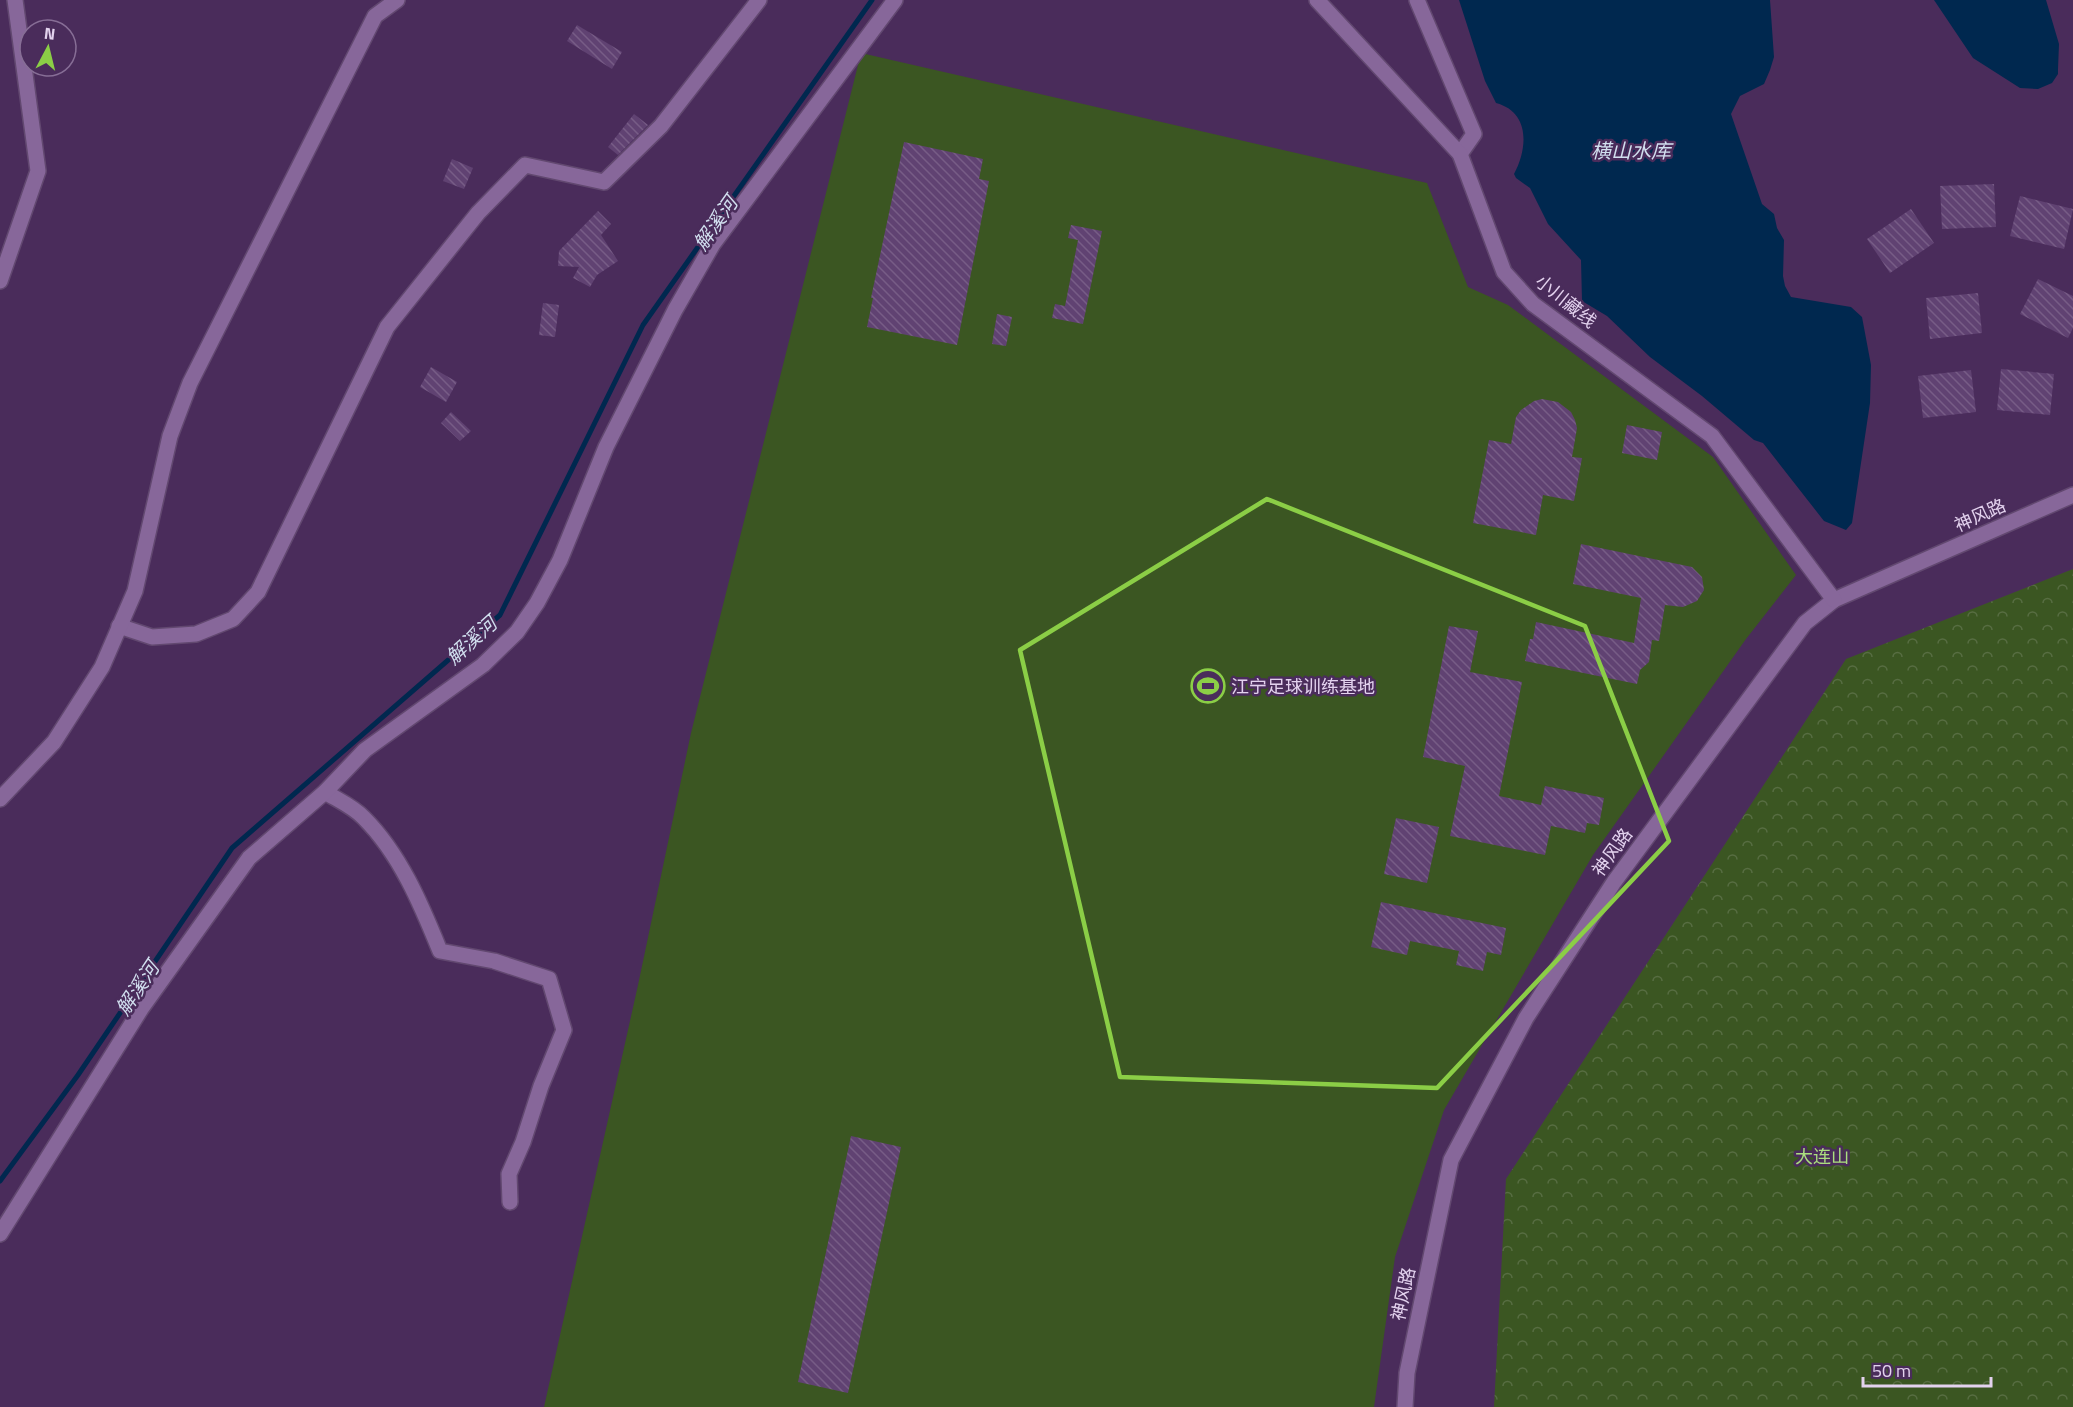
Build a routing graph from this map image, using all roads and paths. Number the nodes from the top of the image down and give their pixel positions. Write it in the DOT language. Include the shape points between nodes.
graph roads {
  1 [pos="15,0"];
  2 [pos="397,0"];
  3 [pos="759,0"];
  4 [pos="895,0"];
  5 [pos="1317,0"];
  6 [pos="1417,0"];
  7 [pos="1460,154"];
  8 [pos="0,281"];
  9 [pos="2073,495"];
  10 [pos="1833,600"];
  11 [pos="119,626"];
  12 [pos="326,792"];
  13 [pos="0,799"];
  14 [pos="510,1202"];
  15 [pos="0,1234"];
  16 [pos="1405,1407"];
  1 -- 8 [label="street" via="38,171"];
  2 -- 11 [label="street" via="375,16 190,383 170,436 135,591"];
  3 -- 11 [label="street" via="661,126 604,182 525,165 478,213 387,327 258,592 233,619 196,634 152,637"];
  4 -- 12 [label="street" via="713,244 606,447 560,560 517,632 483,665 365,750"];
  5 -- 7 [label="street, 小川藏线"];
  6 -- 7 [label="street" via="1474,134"];
  7 -- 10 [label="street, 小川藏线" via="1504,272 1533,304 1712,436"];
  9 -- 10 [label="street, 神风路"];
  10 -- 16 [label="street, 神风路" via="1805,623 1656,824 1526,1018 1452,1160 1407,1373"];
  11 -- 13 [label="street" via="102,667 54,742"];
  12 -- 14 [label="street" via="363,816 394,854 440,951 494,961 549,979 564,1030 509,1174"];
  12 -- 15 [label="street" via="249,858 141,1009"];
}
